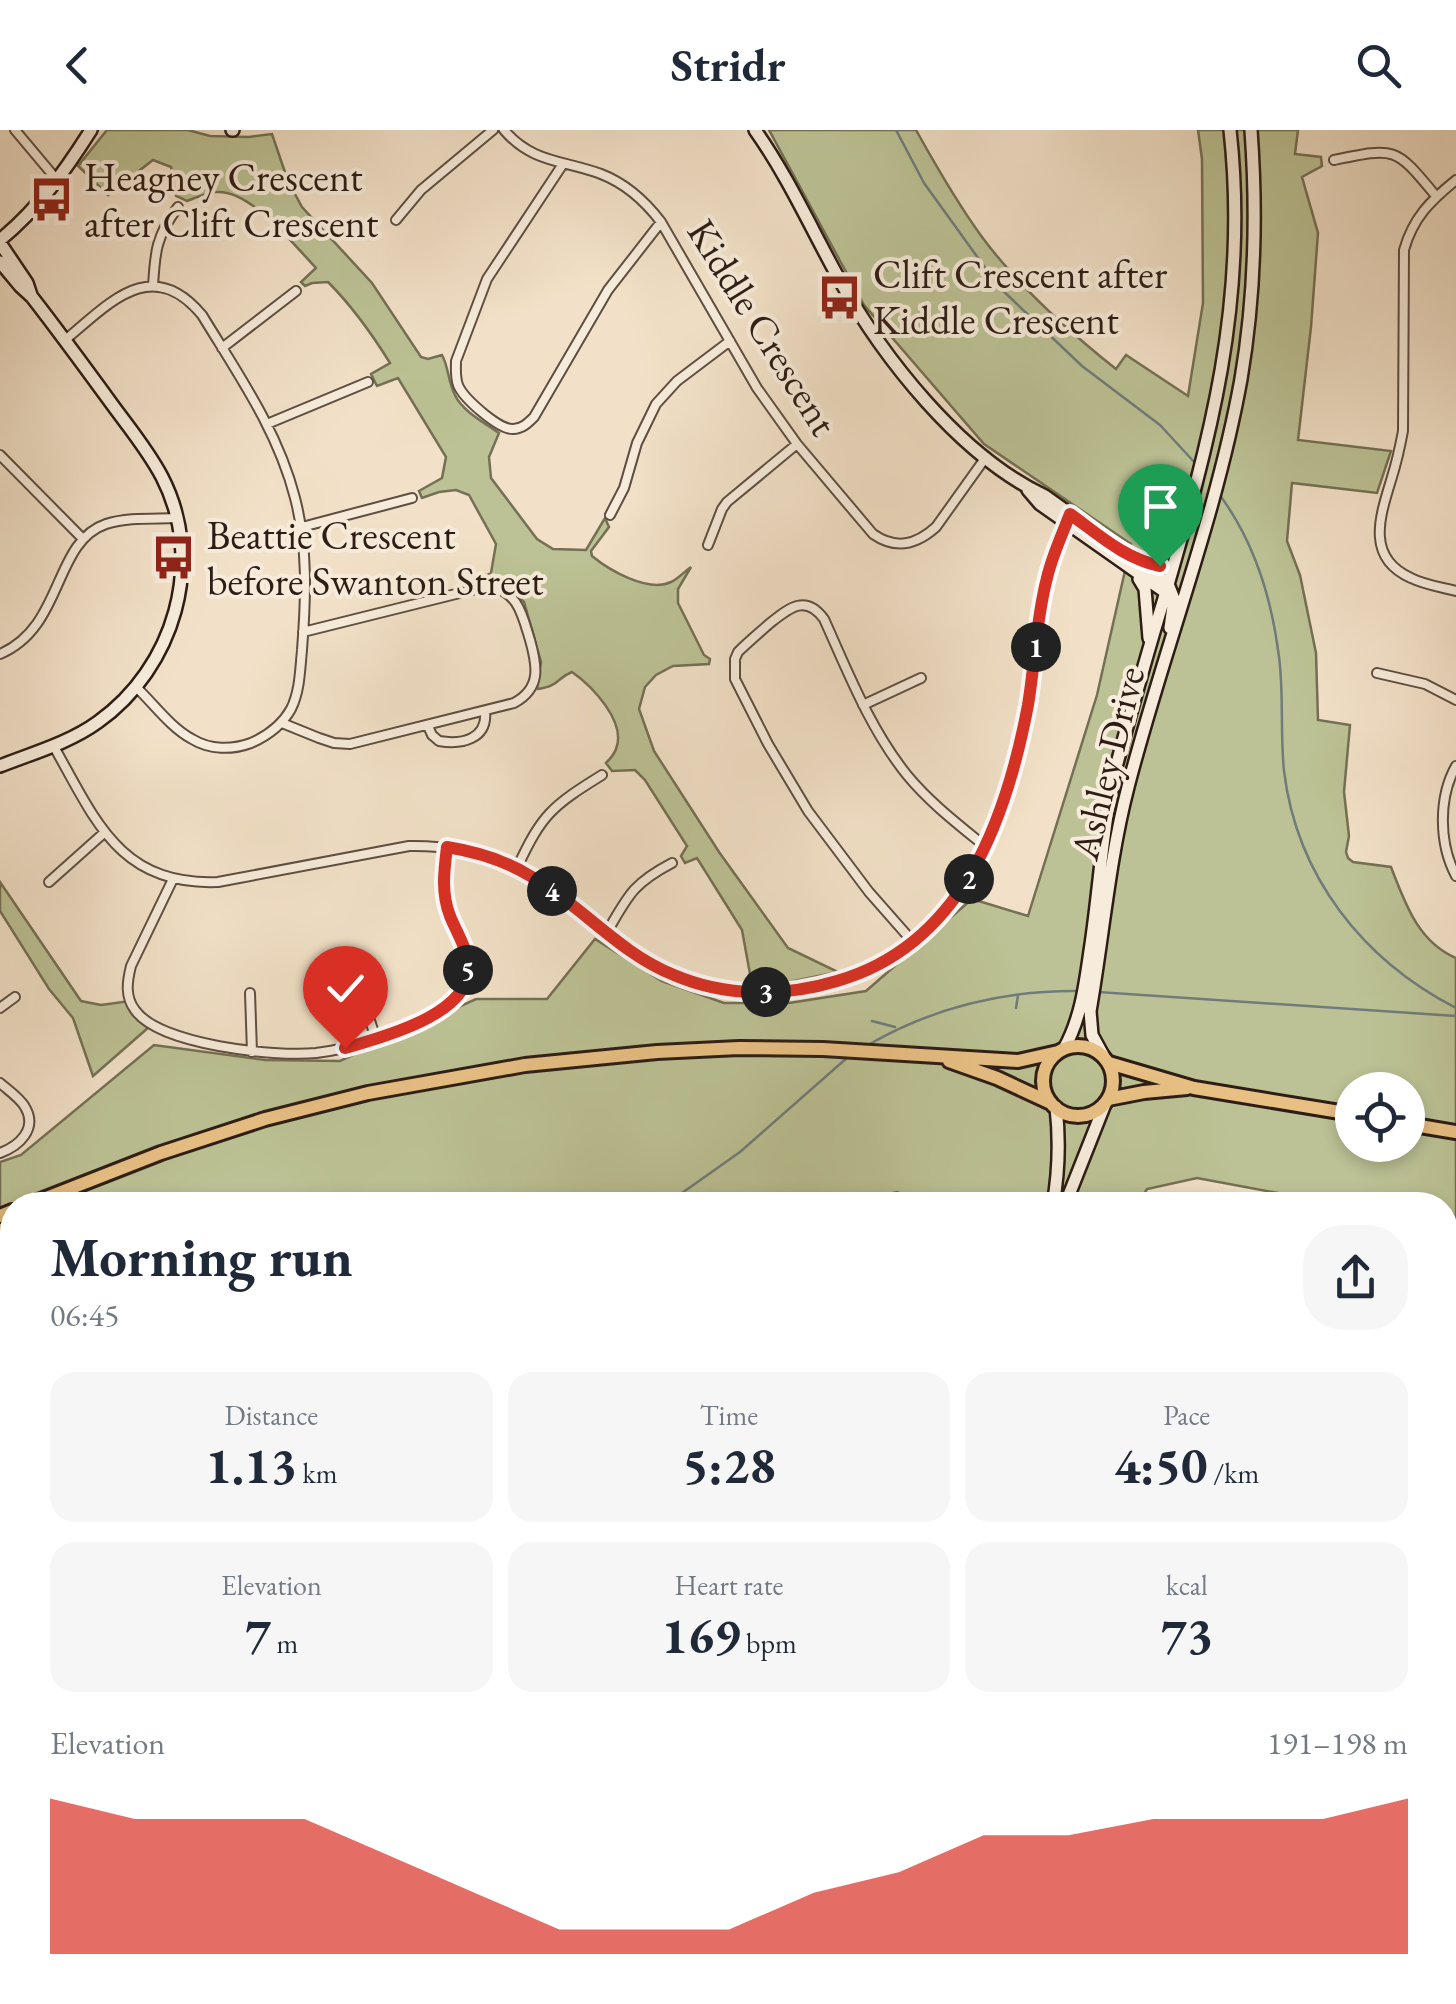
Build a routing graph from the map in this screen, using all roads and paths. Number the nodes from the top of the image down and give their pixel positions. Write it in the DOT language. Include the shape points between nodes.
graph roads {
  1 [pos="16,130"];
  2 [pos="91,130"];
  3 [pos="100,130"];
  4 [pos="493,130"];
  5 [pos="504,130"];
  6 [pos="755,130"];
  7 [pos="1230,130"];
  8 [pos="1250,130"];
  9 [pos="82,147"];
  10 [pos="1334,160"];
  11 [pos="564,164"];
  12 [pos="58,180"];
  13 [pos="1456,180"];
  14 [pos="1436,196"];
  15 [pos="178,208"];
  16 [pos="396,220"];
  17 [pos="661,222"];
  18 [pos="0,242"];
  19 [pos="0,262"];
  20 [pos="153,286"];
  21 [pos="296,290"];
  22 [pos="32,296"];
  23 [pos="65,340"];
  24 [pos="730,342"];
  25 [pos="222,348"];
  26 [pos="368,382"];
  27 [pos="267,424"];
  28 [pos="797,444"];
  29 [pos="0,455"];
  30 [pos="986,457"];
  31 [pos="412,498"];
  32 [pos="610,514"];
  33 [pos="177,518"];
  34 [pos="1068,518"];
  35 [pos="302,527"];
  36 [pos="83,539"];
  37 [pos="708,544"];
  38 [pos="1126,560"];
  39 [pos="1175,560"];
  40 [pos="1195,561"];
  41 [pos="1168,589"];
  42 [pos="1456,591"];
  43 [pos="303,632"];
  44 [pos="1149,648"];
  45 [pos="0,654"];
  46 [pos="1164,666"];
  47 [pos="1377,673"];
  48 [pos="921,678"];
  49 [pos="136,687"];
  50 [pos="1456,700"];
  51 [pos="863,704"];
  52 [pos="485,711"];
  53 [pos="282,723"];
  54 [pos="428,726"];
  55 [pos="53,745"];
  56 [pos="0,766"];
  57 [pos="1456,766"];
  58 [pos="602,775"];
  59 [pos="105,832"];
  60 [pos="447,847"];
  61 [pos="986,848"];
  62 [pos="672,862"];
  63 [pos="517,868"];
  64 [pos="1456,876"];
  65 [pos="172,878"];
  66 [pos="49,882"];
  67 [pos="606,934"];
  68 [pos="913,942"];
  69 [pos="1094,963"];
  70 [pos="355,974"];
  71 [pos="250,992"];
  72 [pos="15,998"];
  73 [pos="0,1008"];
  74 [pos="1086,1010"];
  75 [pos="376,1039"];
  76 [pos="1061,1051"];
  77 [pos="252,1052"];
  78 [pos="937,1057"];
  79 [pos="1106,1060"];
  80 [pos="0,1083"];
  81 [pos="1194,1088"];
  82 [pos="1106,1101"];
  83 [pos="1054,1105"];
  84 [pos="1335,1111"];
  85 [pos="1425,1127"];
  86 [pos="1456,1132"];
  87 [pos="0,1153"];
  88 [pos="95,1179"];
  89 [pos="62,1192"];
  90 [pos="72,1192"];
  91 [pos="1056,1192"];
  92 [pos="1070,1192"];
  1 -- 12 [label="street"];
  2 -- 9 [label="main road"];
  3 -- 9 [label="main road"];
  4 -- 16 [label="street"];
  5 -- 11 [label="street, Kiddle Crescent" via="526,151"];
  6 -- 30 [label="main road" via="878,341 920,394"];
  7 -- 39 [label="main road, Ashley Drive" via="1235,261 1223,368"];
  8 -- 40 [label="main road, Ashley Drive" via="1251,303 1241,379"];
  9 -- 12 [label="main road"];
  10 -- 14 [label="street" via="1394,154"];
  11 -- 17 [label="street, Kiddle Crescent" via="617,181"];
  11 -- 17 [label="street" via="487,279 456,361 460,390 501,426 522,427 534,417 608,290"];
  12 -- 18 [label="main road"];
  13 -- 14 [label="street"];
  14 -- 42 [label="street" via="1418,216 1404,250 1403,431 1378,532 1396,569"];
  15 -- 20 [label="street" via="156,243"];
  17 -- 24 [label="street, Kiddle Crescent"];
  18 -- 22 [label="main road"];
  19 -- 22 [label="main road"];
  20 -- 23 [label="street" via="122,293"];
  20 -- 25 [label="street" via="192,304"];
  21 -- 25 [label="street"];
  22 -- 23 [label="main road"];
  23 -- 33 [label="main road" via="151,456"];
  24 -- 28 [label="street, Kiddle Crescent"];
  24 -- 32 [label="street" via="656,404"];
  25 -- 27 [label="street"];
  26 -- 27 [label="street"];
  27 -- 35 [label="street"];
  28 -- 30 [label="street, Kiddle Crescent" via="873,534 899,545 916,542 936,526"];
  28 -- 37 [label="street" via="728,502"];
  29 -- 36 [label="street"];
  30 -- 34 [label="main road"];
  31 -- 35 [label="street"];
  33 -- 36 [label="street" via="108,524"];
  33 -- 49 [label="main road" via="177,607 161,650"];
  34 -- 38 [label="main road"];
  34 -- 61 [label="street" via="1047,575 1023,728"];
  35 -- 43 [label="street"];
  36 -- 45 [label="street" via="40,622"];
  38 -- 39 [label="main road" via="1160,566"];
  38 -- 41 [label="main road"];
  38 -- 44 [label="main road" via="1145,589"];
  39 -- 41 [label="main road, Ashley Drive"];
  40 -- 41 [label="main road" via="1182,583"];
  40 -- 46 [label="main road, Ashley Drive"];
  41 -- 44 [label="main road, Ashley Drive"];
  41 -- 46 [label="main road" via="1174,600"];
  43 -- 52 [label="street" via="478,587 499,588 522,612 536,674 523,698"];
  43 -- 53 [label="street" via="297,694"];
  44 -- 69 [label="main road, Ashley Drive" via="1107,808"];
  46 -- 69 [label="main road, Ashley Drive" via="1120,818"];
  47 -- 50 [label="street" via="1425,684"];
  48 -- 51 [label="street"];
  49 -- 53 [label="street" via="180,732 208,746 246,745"];
  49 -- 55 [label="main road" via="95,724"];
  51 -- 61 [label="street" via="909,776"];
  51 -- 68 [label="street" via="824,619 807,605 786,610 734,659 734,680 794,789"];
  52 -- 54 [label="street"];
  52 -- 54 [label="street" via="482,731 462,742 439,741"];
  53 -- 54 [label="street" via="350,744"];
  55 -- 56 [label="main road"];
  55 -- 59 [label="street"];
  57 -- 64 [label="street" via="1444,823"];
  58 -- 63 [label="street" via="545,817"];
  59 -- 65 [label="street" via="135,863"];
  59 -- 66 [label="street"];
  60 -- 63 [label="street"];
  60 -- 65 [label="street" via="409,846 218,882"];
  60 -- 75 [label="street" via="446,902 468,962 466,984 450,1004"];
  61 -- 68 [label="street" via="954,900"];
  62 -- 67 [label="street" via="634,888"];
  63 -- 67 [label="street"];
  65 -- 77 [label="street" via="131,966 132,1006 164,1029"];
  67 -- 68 [label="street" via="648,964 744,992 806,989 860,974"];
  69 -- 74 [label="main road, Ashley Drive"];
  70 -- 75 [label="street"];
  71 -- 77 [label="street"];
  72 -- 73 [label="street"];
  74 -- 76 [label="main road, Ashley Drive"];
  74 -- 79 [label="main road, Ashley Drive"];
  75 -- 77 [label="street" via="314,1053"];
  76 -- 78 [label="main road" via="1018,1061"];
  76 -- 79 [label="main road" via="1084,1046"];
  76 -- 83 [label="main road" via="1044,1077"];
  78 -- 83 [label="main road"];
  78 -- 88 [label="main road" via="739,1048 474,1072 265,1119"];
  79 -- 81 [label="main road"];
  79 -- 82 [label="main road" via="1114,1082"];
  80 -- 87 [label="street" via="28,1111 29,1127 22,1141"];
  81 -- 82 [label="main road"];
  81 -- 84 [label="main road"];
  82 -- 83 [label="main road" via="1082,1116"];
  82 -- 92 [label="main road"];
  83 -- 91 [label="main road" via="1060,1140"];
  85 -- 86 [label="main road"];
  88 -- 89 [label="main road"];
  88 -- 90 [label="main road"];
}
